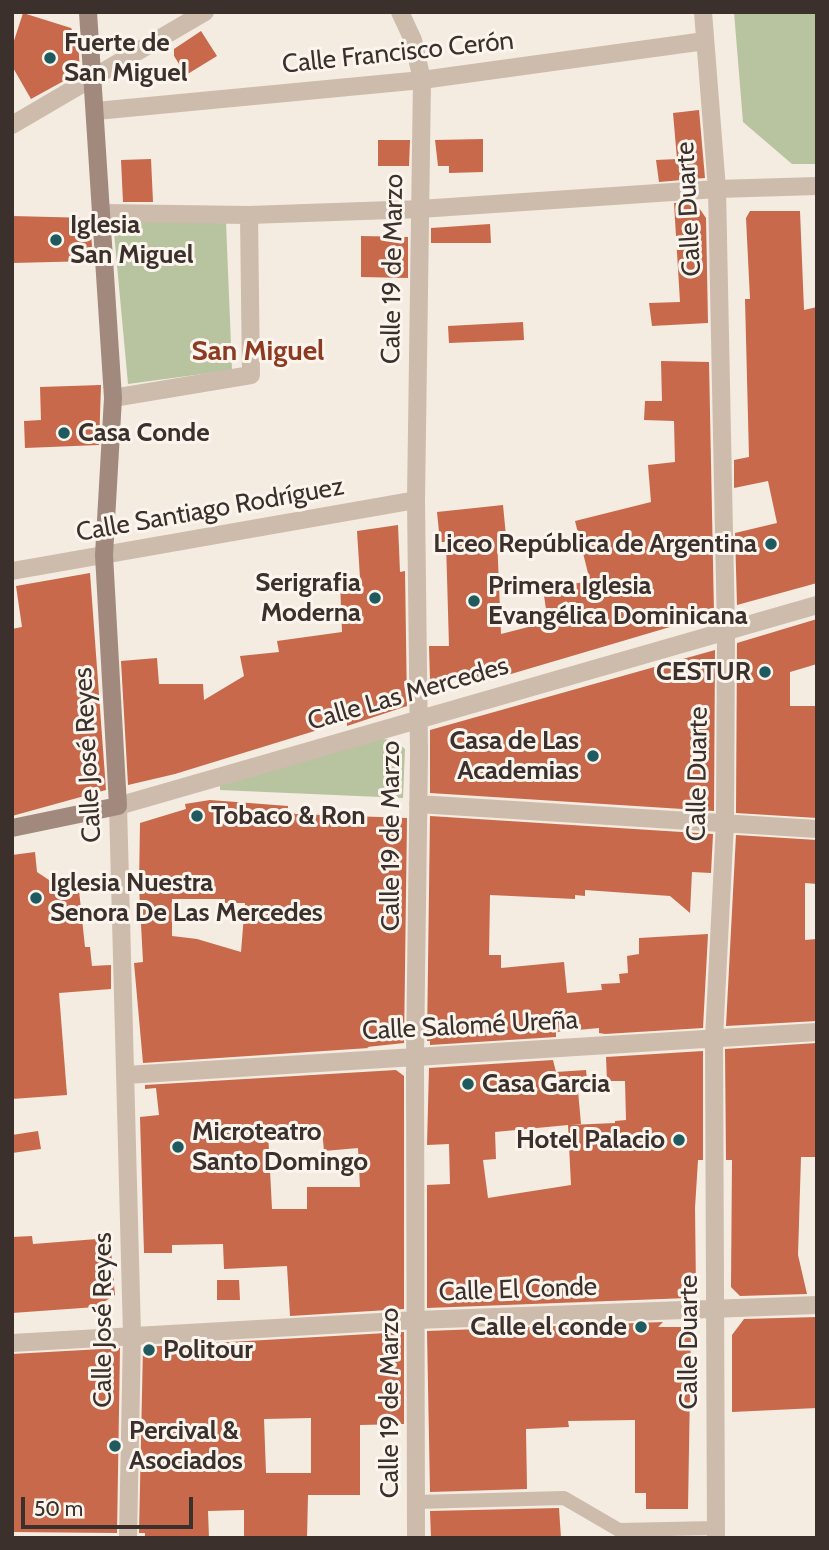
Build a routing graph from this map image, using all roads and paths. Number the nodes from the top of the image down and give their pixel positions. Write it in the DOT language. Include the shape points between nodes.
graph roads {
  1 [pos="88,12"];
  2 [pos="205,12"];
  3 [pos="400,12"];
  4 [pos="703,12"];
  5 [pos="705,41"];
  6 [pos="93,75"];
  7 [pos="422,79"];
  8 [pos="96,111"];
  9 [pos="12,125"];
  10 [pos="817,186"];
  11 [pos="717,189"];
  12 [pos="420,209"];
  13 [pos="103,213"];
  14 [pos="249,215"];
  15 [pos="113,398"];
  16 [pos="416,500"];
  17 [pos="104,555"];
  18 [pos="12,571"];
  19 [pos="817,606"];
  20 [pos="726,631"];
  21 [pos="418,718"];
  22 [pos="418,804"];
  23 [pos="118,806"];
  24 [pos="725,822"];
  25 [pos="12,828"];
  26 [pos="817,830"];
  27 [pos="817,1032"];
  28 [pos="714,1038"];
  29 [pos="415,1056"];
  30 [pos="126,1075"];
  31 [pos="817,1305"];
  32 [pos="716,1310"];
  33 [pos="416,1320"];
  34 [pos="132,1335"];
  35 [pos="12,1343"];
  36 [pos="416,1503"];
  37 [pos="716,1533"];
  38 [pos="128,1538"];
  39 [pos="416,1538"];
  1 -- 6 [label="main road, Calle José Reyes"];
  2 -- 6 [label="street"];
  3 -- 7 [label="street, Calle 19 de Marzo" via="413,40"];
  4 -- 5 [label="street, Calle Duarte"];
  5 -- 7 [label="street, Calle Francisco Cerón"];
  5 -- 11 [label="street, Calle Duarte"];
  6 -- 8 [label="main road, Calle José Reyes"];
  6 -- 9 [label="street"];
  7 -- 8 [label="street, Calle Francisco Cerón"];
  7 -- 12 [label="street, Calle 19 de Marzo"];
  8 -- 13 [label="main road, Calle José Reyes"];
  10 -- 11 [label="street"];
  11 -- 12 [label="street"];
  11 -- 20 [label="street, Calle Duarte"];
  12 -- 14 [label="street"];
  12 -- 16 [label="street, Calle 19 de Marzo"];
  13 -- 14 [label="street"];
  13 -- 15 [label="main road, Calle José Reyes"];
  14 -- 15 [label="street" via="251,375"];
  15 -- 17 [label="main road, Calle José Reyes"];
  16 -- 17 [label="street, Calle Santiago Rodríguez"];
  16 -- 21 [label="street, Calle 19 de Marzo"];
  17 -- 18 [label="street, Calle Santiago Rodríguez"];
  17 -- 23 [label="main road, Calle José Reyes"];
  19 -- 20 [label="street, Calle Las Mercedes"];
  20 -- 21 [label="street, Calle Las Mercedes"];
  20 -- 24 [label="street, Calle Duarte"];
  21 -- 22 [label="street, Calle 19 de Marzo"];
  21 -- 23 [label="street, Calle Las Mercedes"];
  22 -- 24 [label="street"];
  22 -- 29 [label="street, Calle 19 de Marzo"];
  23 -- 25 [label="main road, Calle Las Mercedes"];
  23 -- 30 [label="street, Calle José Reyes"];
  24 -- 26 [label="street"];
  24 -- 28 [label="street, Calle Duarte"];
  27 -- 28 [label="street, Calle Salomé Ureña"];
  28 -- 29 [label="street, Calle Salomé Ureña"];
  28 -- 32 [label="street, Calle Duarte"];
  29 -- 30 [label="street, Calle Salomé Ureña"];
  29 -- 33 [label="street, Calle 19 de Marzo"];
  30 -- 34 [label="street, Calle José Reyes"];
  31 -- 32 [label="street, Calle El Conde"];
  32 -- 33 [label="street, Calle El Conde"];
  32 -- 37 [label="street, Calle Duarte"];
  33 -- 34 [label="street, Calle El Conde"];
  33 -- 36 [label="street, Calle 19 de Marzo"];
  34 -- 35 [label="street, Calle El Conde"];
  34 -- 38 [label="street, Calle José Reyes"];
  36 -- 37 [label="lane" via="564,1498 619,1530"];
  36 -- 39 [label="street, Calle 19 de Marzo"];
}
